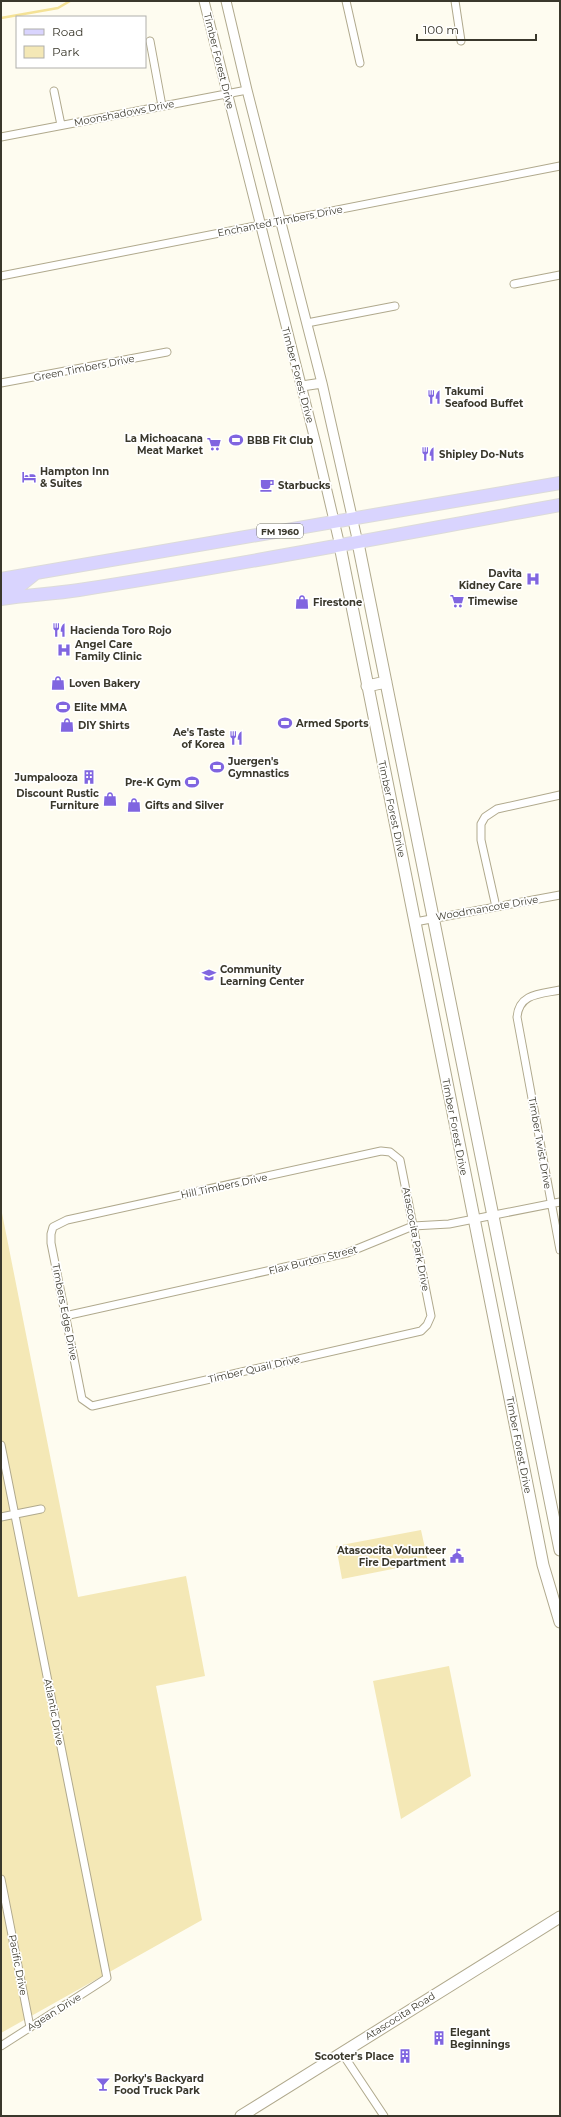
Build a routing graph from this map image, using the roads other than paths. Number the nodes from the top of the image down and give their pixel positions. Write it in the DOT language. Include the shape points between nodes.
graph roads {
  1 [pos="204,1"];
  2 [pos="226,1"];
  3 [pos="346,1"];
  4 [pos="455,1"];
  5 [pos="150,41"];
  6 [pos="461,41"];
  7 [pos="360,62"];
  8 [pos="247,90"];
  9 [pos="54,91"];
  10 [pos="228,94"];
  11 [pos="162,106"];
  12 [pos="61,125"];
  13 [pos="1,137"];
  14 [pos="560,166"];
  15 [pos="281,221"];
  16 [pos="260,225"];
  17 [pos="560,275"];
  18 [pos="1,276"];
  19 [pos="514,284"];
  20 [pos="395,306"];
  21 [pos="307,323"];
  22 [pos="167,352"];
  23 [pos="1,383"];
  24 [pos="322,383"];
  25 [pos="302,386"];
  26 [pos="560,483"];
  27 [pos="560,505"];
  28 [pos="352,519"];
  29 [pos="335,522"];
  30 [pos="358,543"];
  31 [pos="340,546"];
  32 [pos="37,572"];
  33 [pos="1,579"];
  34 [pos="1,590"];
  35 [pos="1,599"];
  36 [pos="386,682"];
  37 [pos="367,686"];
  38 [pos="402,759"];
  39 [pos="382,763"];
  40 [pos="560,795"];
  41 [pos="560,895"];
  42 [pos="496,908"];
  43 [pos="434,918"];
  44 [pos="415,922"];
  45 [pos="560,990"];
  46 [pos="465,1074"];
  47 [pos="446,1078"];
  48 [pos="395,1155"];
  49 [pos="560,1202"];
  50 [pos="550,1204"];
  51 [pos="493,1216"];
  52 [pos="474,1219"];
  53 [pos="413,1226"];
  54 [pos="54,1227"];
  55 [pos="560,1250"];
  56 [pos="65,1316"];
  57 [pos="427,1325"];
  58 [pos="81,1397"];
  59 [pos="1,1445"];
  60 [pos="41,1509"];
  61 [pos="15,1514"];
  62 [pos="1,1517"];
  63 [pos="560,1550"];
  64 [pos="560,1622"];
  65 [pos="1,1879"];
  66 [pos="560,1917"];
  67 [pos="107,1978"];
  68 [pos="30,2027"];
  69 [pos="1,2046"];
  70 [pos="342,2053"];
  71 [pos="241,2116"];
  72 [pos="384,2116"];
  1 -- 10 [label="street, Timber Forest Drive"];
  2 -- 8 [label="street, Timber Forest Drive"];
  3 -- 7 [label="street"];
  4 -- 6 [label="street"];
  5 -- 11 [label="street"];
  8 -- 10 [label="street, Moonshadows Drive"];
  8 -- 15 [label="street, Timber Forest Drive"];
  9 -- 12 [label="street"];
  10 -- 11 [label="street, Moonshadows Drive"];
  10 -- 16 [label="street, Timber Forest Drive"];
  11 -- 12 [label="street, Moonshadows Drive"];
  12 -- 13 [label="street, Moonshadows Drive"];
  14 -- 15 [label="street, Enchanted Timbers Drive"];
  15 -- 16 [label="street, Enchanted Timbers Drive"];
  15 -- 21 [label="street, Timber Forest Drive"];
  16 -- 18 [label="street, Enchanted Timbers Drive"];
  16 -- 25 [label="street, Timber Forest Drive"];
  17 -- 19 [label="street"];
  20 -- 21 [label="street"];
  21 -- 24 [label="street, Timber Forest Drive"];
  22 -- 23 [label="street, Green Timbers Drive"];
  24 -- 25 [label="street"];
  24 -- 28 [label="street, Timber Forest Drive"];
  25 -- 29 [label="street, Timber Forest Drive"];
  26 -- 28 [label="main road, FM 1960 / FM 1960"];
  27 -- 30 [label="main road, FM 1960 / FM 1960"];
  28 -- 29 [label="main road, FM 1960 / FM 1960"];
  28 -- 30 [label="street, Timber Forest Drive"];
  29 -- 31 [label="street, Timber Forest Drive"];
  29 -- 32 [label="main road, FM 1960 / FM 1960"];
  30 -- 31 [label="main road, FM 1960 / FM 1960"];
  30 -- 36 [label="main road, Timber Forest Drive"];
  31 -- 35 [label="main road, FM 1960 / FM 1960" via="77,590"];
  31 -- 37 [label="main road, Timber Forest Drive"];
  32 -- 33 [label="main road, FM 1960 / FM 1960"];
  32 -- 34 [label="main road" via="21,585"];
  36 -- 37 [label="main road"];
  36 -- 38 [label="main road, Timber Forest Drive"];
  37 -- 39 [label="main road, Timber Forest Drive"];
  38 -- 39 [label="main road"];
  38 -- 43 [label="main road, Timber Forest Drive"];
  39 -- 44 [label="main road, Timber Forest Drive"];
  40 -- 42 [label="street" via="497,809 485,817 480,831 481,840"];
  41 -- 42 [label="street, Woodmancote Drive"];
  42 -- 43 [label="street, Woodmancote Drive"];
  43 -- 44 [label="street, Woodmancote Drive"];
  43 -- 46 [label="main road, Timber Forest Drive"];
  44 -- 47 [label="main road, Timber Forest Drive"];
  45 -- 50 [label="street, Timber Twist Drive" via="525,999 518,1007 517,1017"];
  46 -- 47 [label="main road"];
  46 -- 51 [label="main road, Timber Forest Drive"];
  47 -- 52 [label="main road, Timber Forest Drive"];
  48 -- 53 [label="street, Atascocita Park Drive" via="400,1160"];
  48 -- 54 [label="street, Hill Timbers Drive" via="381,1151 67,1220"];
  49 -- 50 [label="street, Flax Burton Street"];
  50 -- 51 [label="street, Flax Burton Street"];
  50 -- 55 [label="street, Timber Twist Drive"];
  51 -- 52 [label="street, Flax Burton Street"];
  51 -- 63 [label="main road, Timber Forest Drive"];
  52 -- 53 [label="street, Flax Burton Street" via="449,1224"];
  52 -- 64 [label="main road, Timber Forest Drive" via="542,1557"];
  53 -- 56 [label="street, Flax Burton Street" via="347,1253"];
  53 -- 57 [label="street, Atascocita Park Drive" via="431,1316"];
  54 -- 56 [label="street, Timbers Edge Drive" via="51,1243"];
  56 -- 58 [label="street, Timbers Edge Drive"];
  57 -- 58 [label="street, Timber Quail Drive" via="421,1331 92,1406"];
  59 -- 61 [label="street, Atlantic Drive"];
  60 -- 61 [label="street"];
  61 -- 62 [label="street"];
  61 -- 67 [label="street, Atlantic Drive"];
  65 -- 68 [label="street, Pacific Drive"];
  66 -- 70 [label="main road, Atascocita Road"];
  67 -- 68 [label="street, Agean Drive"];
  68 -- 69 [label="street, Agean Drive"];
  70 -- 71 [label="main road, Atascocita Road"];
  70 -- 72 [label="street"];
}
